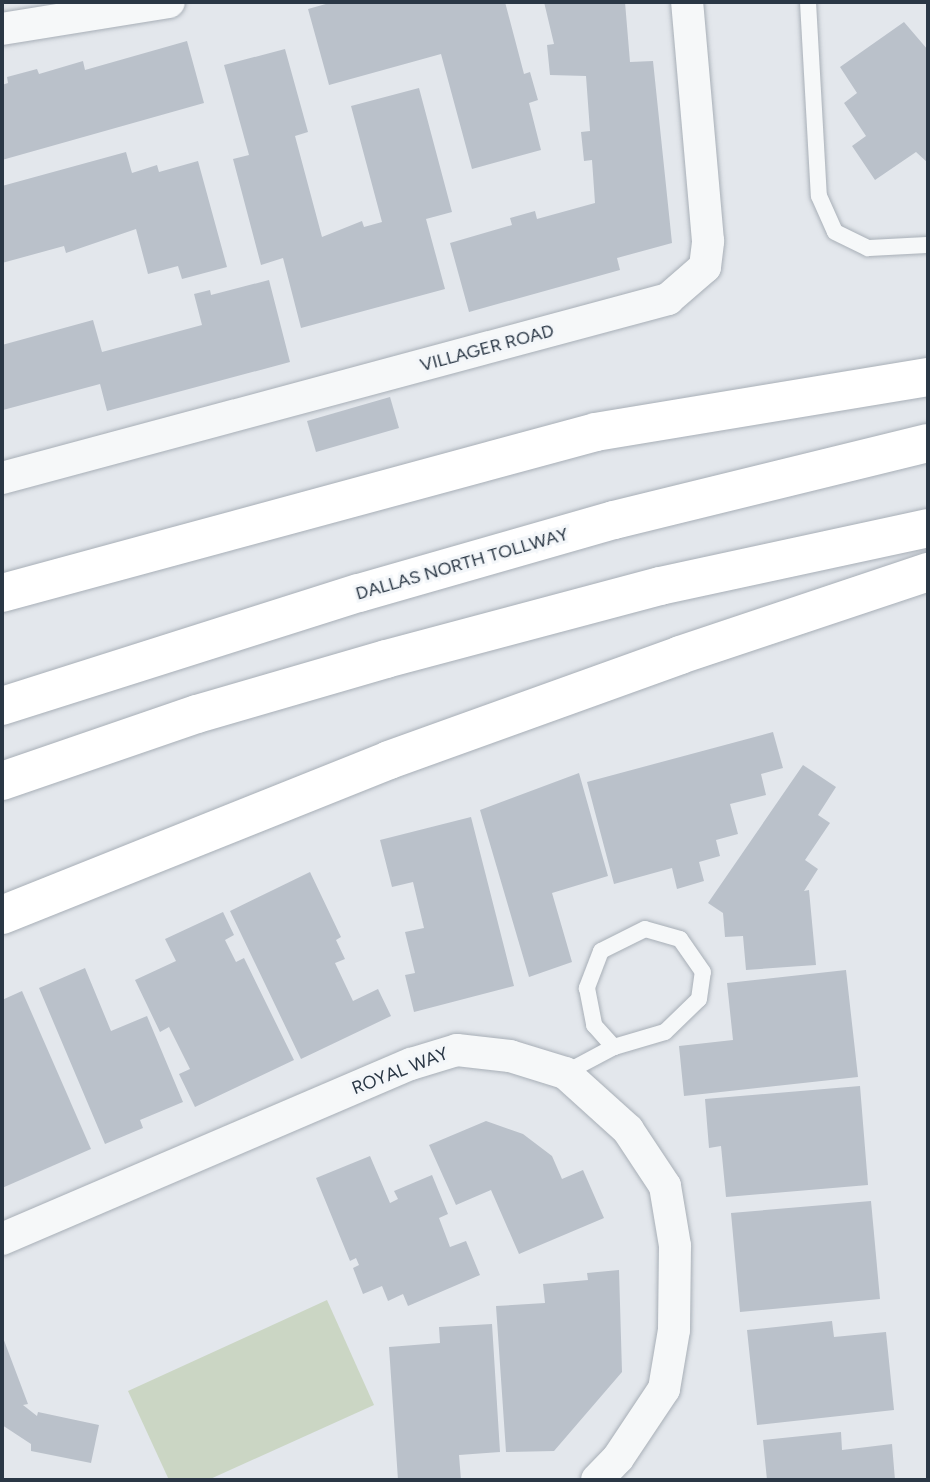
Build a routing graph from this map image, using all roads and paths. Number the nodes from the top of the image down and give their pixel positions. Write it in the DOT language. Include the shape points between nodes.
graph roads {
  1 [pos="169,2"];
  2 [pos="687,2"];
  3 [pos="808,2"];
  4 [pos="2,29"];
  5 [pos="928,244"];
  6 [pos="928,377"];
  7 [pos="928,443"];
  8 [pos="2,478"];
  9 [pos="928,528"];
  10 [pos="928,572"];
  11 [pos="2,593"];
  12 [pos="2,706"];
  13 [pos="2,781"];
  14 [pos="2,915"];
  15 [pos="614,1047"];
  16 [pos="565,1073"];
  17 [pos="2,1239"];
  18 [pos="597,1480"];
  1 -- 4 [label="street"];
  2 -- 8 [label="street, VILLAGER ROAD" via="708,241 705,267 668,299"];
  3 -- 5 [label="lane" via="820,196 835,232 868,248"];
  6 -- 11 [label="highway" via="596,432"];
  7 -- 12 [label="highway, DALLAS NORTH TOLLWAY" via="614,520 359,593"];
  9 -- 13 [label="highway" via="660,586 386,659 197,714"];
  10 -- 14 [label="highway" via="389,760"];
  15 -- 15 [label="lane" via="665,1032 699,999 703,972 680,939 645,929 601,951 587,988 594,1025"];
  15 -- 16 [label="lane"];
  16 -- 17 [label="street, ROYAL WAY" via="510,1056 457,1050 411,1064"];
  16 -- 18 [label="street, ROYAL WAY" via="628,1130 665,1186 675,1246 674,1330 664,1389 618,1458"];
}
